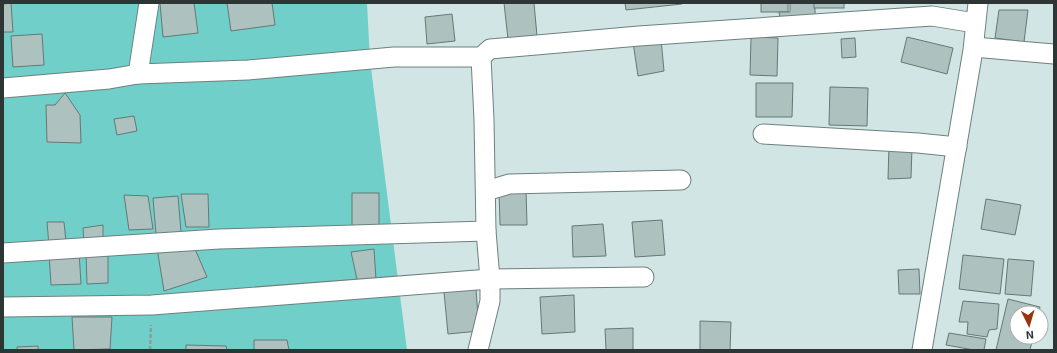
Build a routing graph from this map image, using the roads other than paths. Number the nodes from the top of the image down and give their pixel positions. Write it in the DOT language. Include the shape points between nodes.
graph roads {
  1 [pos="149,3"];
  2 [pos="978,3"];
  3 [pos="975,23"];
  4 [pos="974,47"];
  5 [pos="1054,54"];
  6 [pos="481,57"];
  7 [pos="138,74"];
  8 [pos="3,88"];
  9 [pos="763,134"];
  10 [pos="957,147"];
  11 [pos="681,180"];
  12 [pos="486,191"];
  13 [pos="486,231"];
  14 [pos="3,253"];
  15 [pos="644,276"];
  16 [pos="490,279"];
  17 [pos="3,308"];
  18 [pos="478,350"];
  19 [pos="922,350"];
  1 -- 7 [label="street"];
  2 -- 3 [label="street"];
  3 -- 4 [label="street"];
  3 -- 6 [label="street" via="932,16 647,35 490,49"];
  4 -- 5 [label="street"];
  4 -- 10 [label="street"];
  6 -- 7 [label="street" via="394,58 248,70"];
  6 -- 12 [label="street"];
  7 -- 8 [label="street"];
  9 -- 10 [label="street"];
  10 -- 19 [label="street"];
  11 -- 12 [label="street" via="509,184"];
  12 -- 13 [label="street"];
  13 -- 14 [label="street" via="219,239"];
  13 -- 16 [label="street"];
  15 -- 16 [label="street"];
  16 -- 17 [label="street" via="152,305"];
  16 -- 18 [label="street" via="490,301"];
}
